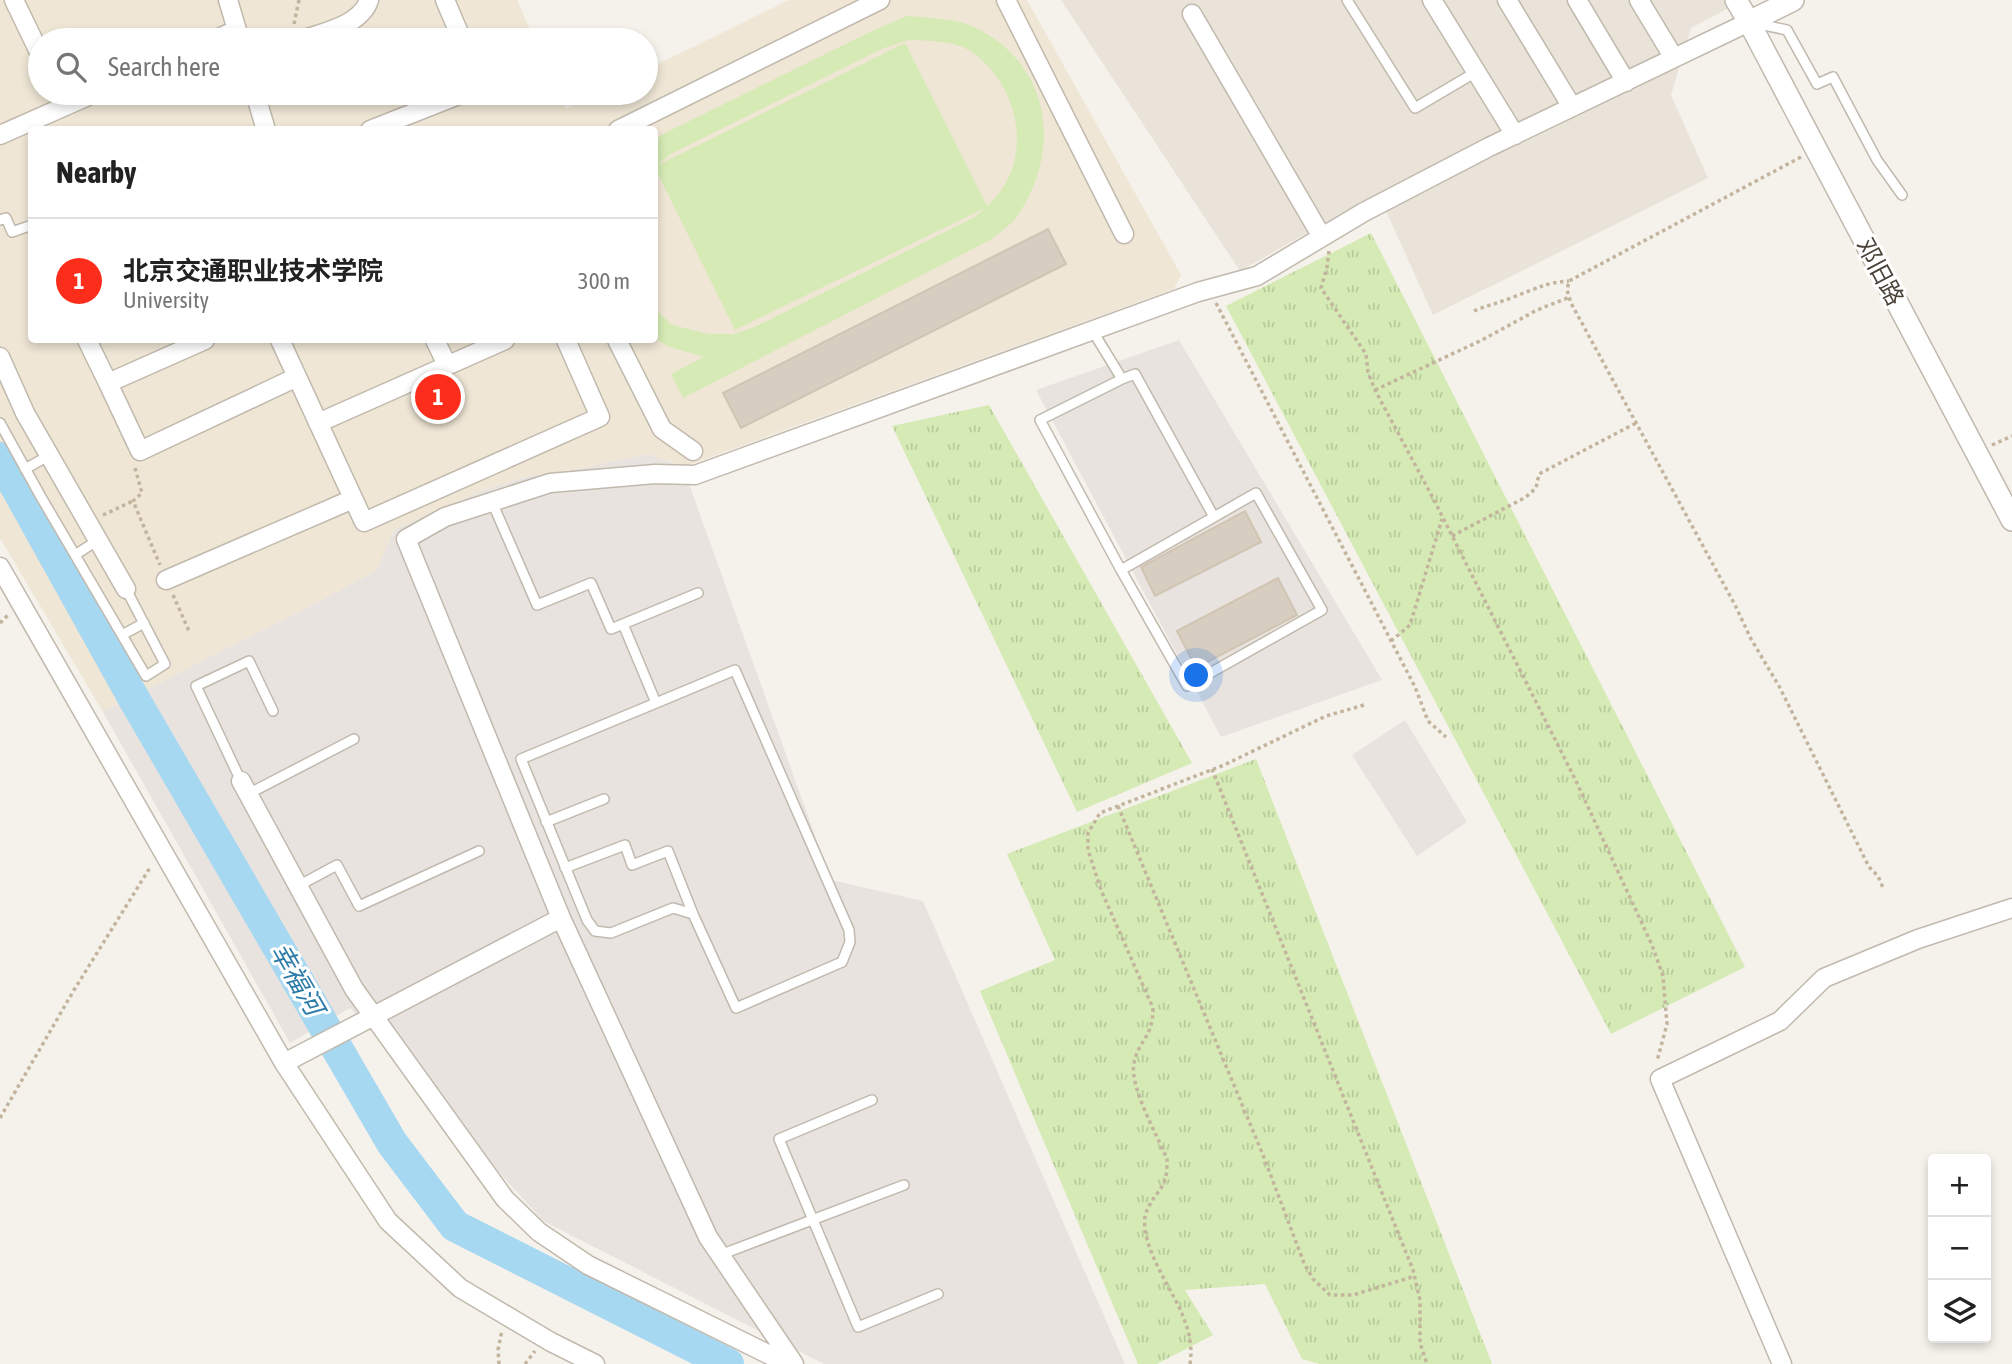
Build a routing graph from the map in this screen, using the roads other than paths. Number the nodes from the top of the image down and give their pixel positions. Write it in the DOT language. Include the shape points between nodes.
graph roads {
  1 [pos="14,0"];
  2 [pos="228,0"];
  3 [pos="369,0"];
  4 [pos="445,0"];
  5 [pos="880,0"];
  6 [pos="1006,0"];
  7 [pos="1347,0"];
  8 [pos="1432,0"];
  9 [pos="1507,0"];
  10 [pos="1577,0"];
  11 [pos="1639,0"];
  12 [pos="1736,0"];
  13 [pos="1793,0"];
  14 [pos="1192,14"];
  15 [pos="1749,22"];
  16 [pos="236,28"];
  17 [pos="325,28"];
  18 [pos="457,28"];
  19 [pos="28,29"];
  20 [pos="1674,58"];
  21 [pos="1476,72"];
  22 [pos="1626,82"];
  23 [pos="52,105"];
  24 [pos="257,105"];
  25 [pos="434,105"];
  26 [pos="1572,107"];
  27 [pos="262,126"];
  28 [pos="380,126"];
  29 [pos="626,126"];
  30 [pos="0,135"];
  31 [pos="1515,135"];
  32 [pos="1902,195"];
  33 [pos="0,220"];
  34 [pos="28,226"];
  35 [pos="1124,233"];
  36 [pos="1322,237"];
  37 [pos="1092,330"];
  38 [pos="88,343"];
  39 [pos="198,343"];
  40 [pos="282,343"];
  41 [pos="436,343"];
  42 [pos="498,343"];
  43 [pos="567,343"];
  44 [pos="619,343"];
  45 [pos="0,357"];
  46 [pos="447,365"];
  47 [pos="4,376"];
  48 [pos="297,377"];
  49 [pos="1122,379"];
  50 [pos="107,383"];
  51 [pos="0,423"];
  52 [pos="318,423"];
  53 [pos="692,451"];
  54 [pos="50,456"];
  55 [pos="25,469"];
  56 [pos="353,499"];
  57 [pos="492,502"];
  58 [pos="1214,517"];
  59 [pos="2012,520"];
  60 [pos="98,540"];
  61 [pos="75,555"];
  62 [pos="0,567"];
  63 [pos="1121,570"];
  64 [pos="166,580"];
  65 [pos="126,589"];
  66 [pos="698,593"];
  67 [pos="144,623"];
  68 [pos="623,624"];
  69 [pos="122,635"];
  70 [pos="656,703"];
  71 [pos="273,711"];
  72 [pos="354,739"];
  73 [pos="245,787"];
  74 [pos="604,799"];
  75 [pos="546,822"];
  76 [pos="479,851"];
  77 [pos="565,868"];
  78 [pos="298,886"];
  79 [pos="2012,908"];
  80 [pos="693,914"];
  81 [pos="561,918"];
  82 [pos="373,1018"];
  83 [pos="284,1063"];
  84 [pos="872,1100"];
  85 [pos="904,1185"];
  86 [pos="813,1220"];
  87 [pos="720,1255"];
  88 [pos="937,1294"];
  89 [pos="595,1364"];
  90 [pos="788,1364"];
  91 [pos="794,1364"];
  92 [pos="1782,1364"];
  1 -- 19 [label="street"];
  2 -- 16 [label="street"];
  3 -- 17 [label="street" via="352,21"];
  4 -- 18 [label="street"];
  5 -- 29 [label="street"];
  6 -- 35 [label="street"];
  7 -- 21 [label="lane" via="1415,108"];
  8 -- 21 [label="street"];
  9 -- 26 [label="street"];
  10 -- 22 [label="street"];
  11 -- 20 [label="street"];
  12 -- 15 [label="street, 邓旧路"];
  13 -- 15 [label="street"];
  14 -- 36 [label="street"];
  15 -- 20 [label="street"];
  15 -- 32 [label="lane" via="1787,30 1816,85 1833,77 1877,160"];
  15 -- 59 [label="street, 邓旧路"];
  20 -- 22 [label="street"];
  21 -- 31 [label="street"];
  22 -- 26 [label="street"];
  23 -- 30 [label="street"];
  24 -- 27 [label="street"];
  25 -- 28 [label="street"];
  26 -- 31 [label="street"];
  31 -- 36 [label="street"];
  33 -- 34 [label="lane" via="6,218 12,232"];
  36 -- 37 [label="street" via="1257,276"];
  37 -- 49 [label="lane"];
  37 -- 57 [label="street" via="695,475 550,484"];
  38 -- 50 [label="street"];
  39 -- 50 [label="street"];
  40 -- 48 [label="street"];
  41 -- 46 [label="street"];
  42 -- 46 [label="street"];
  43 -- 56 [label="street" via="600,416 364,522"];
  44 -- 53 [label="street" via="662,429"];
  45 -- 47 [label="street"];
  46 -- 52 [label="street"];
  47 -- 54 [label="street"];
  48 -- 50 [label="street" via="140,452"];
  48 -- 52 [label="street"];
  49 -- 58 [label="lane" via="1135,374"];
  49 -- 63 [label="lane" via="1040,420"];
  51 -- 55 [label="lane"];
  52 -- 56 [label="street"];
  54 -- 55 [label="lane"];
  54 -- 60 [label="street"];
  55 -- 61 [label="lane"];
  56 -- 64 [label="street"];
  57 -- 68 [label="lane" via="537,605 591,583 611,629"];
  57 -- 81 [label="street" via="445,517 406,539"];
  58 -- 63 [label="lane"];
  58 -- 63 [label="lane" via="1256,493 1322,610 1187,686"];
  60 -- 61 [label="lane"];
  60 -- 65 [label="street"];
  61 -- 69 [label="lane"];
  62 -- 83 [label="street"];
  65 -- 67 [label="lane"];
  66 -- 68 [label="lane"];
  67 -- 69 [label="lane"];
  67 -- 69 [label="lane" via="165,664 146,676"];
  68 -- 70 [label="lane"];
  70 -- 75 [label="lane" via="520,759"];
  70 -- 80 [label="lane" via="735,670 849,930 850,942 842,962 736,1008"];
  71 -- 73 [label="lane" via="249,661 196,686"];
  72 -- 73 [label="lane"];
  73 -- 78 [label="street"];
  74 -- 75 [label="lane"];
  75 -- 77 [label="lane"];
  76 -- 78 [label="lane" via="359,906 337,865"];
  77 -- 80 [label="lane" via="595,931 611,933 673,908"];
  77 -- 80 [label="lane" via="625,845 632,865 668,851"];
  78 -- 82 [label="street"];
  79 -- 92 [label="street" via="1918,939 1824,978 1780,1021 1660,1079"];
  81 -- 82 [label="street"];
  81 -- 87 [label="street"];
  82 -- 83 [label="street"];
  82 -- 90 [label="street" via="505,1199 539,1232 588,1265"];
  83 -- 89 [label="street" via="388,1222 460,1288"];
  84 -- 86 [label="lane" via="779,1139"];
  85 -- 86 [label="lane"];
  86 -- 87 [label="lane"];
  86 -- 88 [label="lane" via="858,1327"];
  87 -- 91 [label="street"];
}
